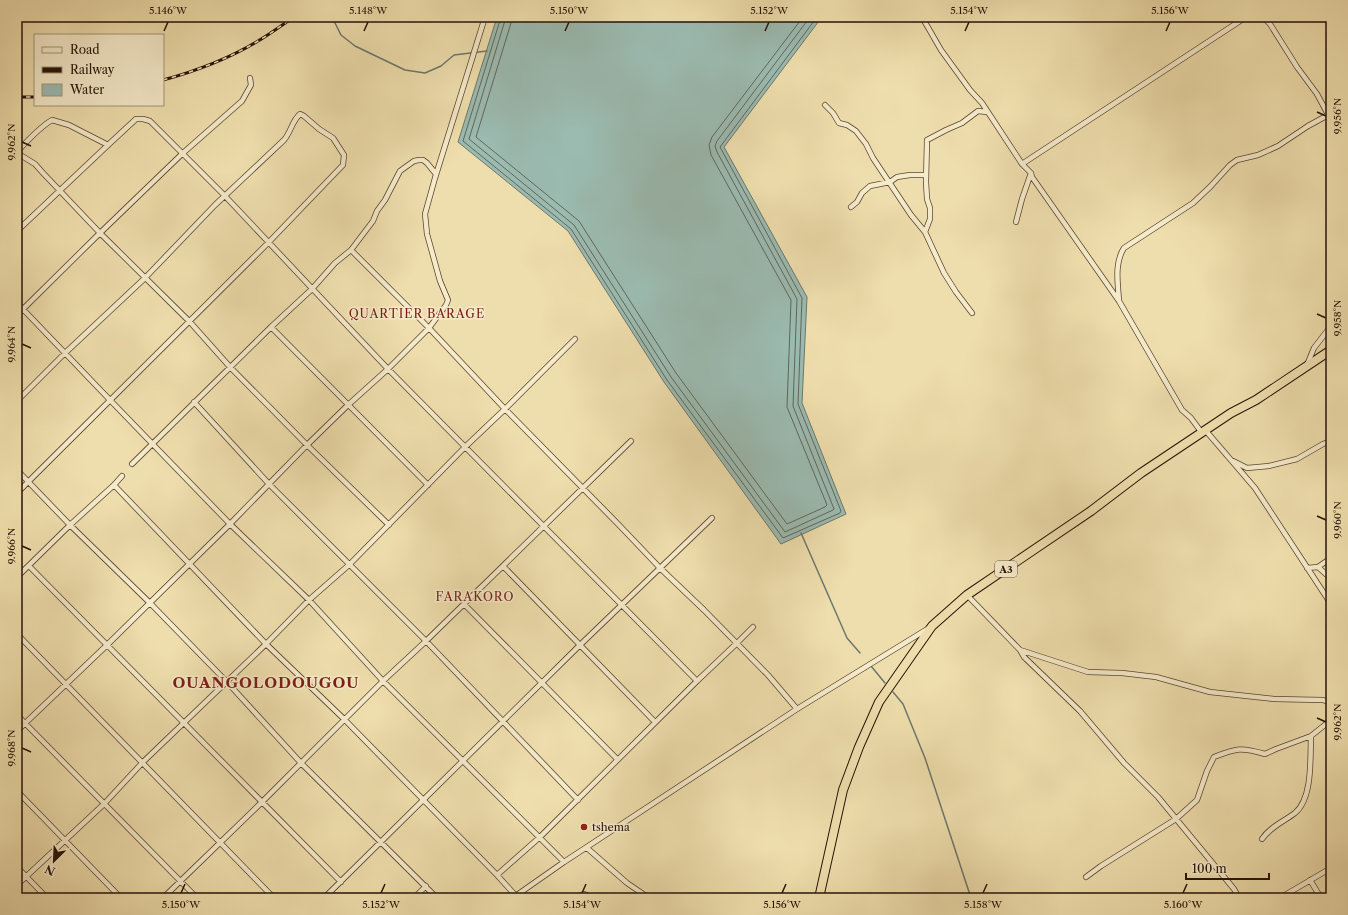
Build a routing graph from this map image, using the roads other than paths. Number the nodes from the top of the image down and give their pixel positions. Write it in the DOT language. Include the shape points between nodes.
graph roads {
  1 [pos="485,17"];
  2 [pos="922,17"];
  3 [pos="1246,17"];
  4 [pos="1262,17"];
  5 [pos="250,78"];
  6 [pos="825,105"];
  7 [pos="987,112"];
  8 [pos="1329,113"];
  9 [pos="1331,120"];
  10 [pos="108,145"];
  11 [pos="17,152"];
  12 [pos="183,154"];
  13 [pos="1022,164"];
  14 [pos="436,174"];
  15 [pos="1031,174"];
  16 [pos="926,175"];
  17 [pos="890,182"];
  18 [pos="60,191"];
  19 [pos="225,196"];
  20 [pos="851,207"];
  21 [pos="1016,222"];
  22 [pos="17,231"];
  23 [pos="925,232"];
  24 [pos="100,233"];
  25 [pos="269,242"];
  26 [pos="351,250"];
  27 [pos="145,278"];
  28 [pos="312,289"];
  29 [pos="1119,301"];
  30 [pos="17,303"];
  31 [pos="23,308"];
  32 [pos="972,313"];
  33 [pos="17,315"];
  34 [pos="190,322"];
  35 [pos="1331,326"];
  36 [pos="271,327"];
  37 [pos="429,328"];
  38 [pos="575,339"];
  39 [pos="1331,350"];
  40 [pos="64,354"];
  41 [pos="230,367"];
  42 [pos="1307,367"];
  43 [pos="388,369"];
  44 [pos="110,400"];
  45 [pos="17,402"];
  46 [pos="194,402"];
  47 [pos="348,405"];
  48 [pos="505,409"];
  49 [pos="1204,432"];
  50 [pos="631,441"];
  51 [pos="1331,441"];
  52 [pos="152,444"];
  53 [pos="307,445"];
  54 [pos="464,448"];
  55 [pos="1231,460"];
  56 [pos="132,464"];
  57 [pos="17,470"];
  58 [pos="122,476"];
  59 [pos="28,482"];
  60 [pos="269,484"];
  61 [pos="114,485"];
  62 [pos="428,485"];
  63 [pos="583,488"];
  64 [pos="17,493"];
  65 [pos="712,518"];
  66 [pos="230,524"];
  67 [pos="70,525"];
  68 [pos="389,525"];
  69 [pos="544,526"];
  70 [pos="1331,558"];
  71 [pos="190,564"];
  72 [pos="350,564"];
  73 [pos="29,566"];
  74 [pos="503,566"];
  75 [pos="1318,567"];
  76 [pos="660,568"];
  77 [pos="1307,568"];
  78 [pos="1331,576"];
  79 [pos="17,577"];
  80 [pos="967,595"];
  81 [pos="308,600"];
  82 [pos="150,603"];
  83 [pos="464,604"];
  84 [pos="1331,604"];
  85 [pos="622,605"];
  86 [pos="932,626"];
  87 [pos="752,627"];
  88 [pos="17,634"];
  89 [pos="426,641"];
  90 [pos="737,643"];
  91 [pos="266,644"];
  92 [pos="107,645"];
  93 [pos="580,645"];
  94 [pos="1020,650"];
  95 [pos="383,681"];
  96 [pos="697,681"];
  97 [pos="226,682"];
  98 [pos="541,684"];
  99 [pos="65,685"];
  100 [pos="1331,703"];
  101 [pos="796,709"];
  102 [pos="17,715"];
  103 [pos="344,720"];
  104 [pos="1331,720"];
  105 [pos="184,722"];
  106 [pos="503,722"];
  107 [pos="655,722"];
  108 [pos="25,723"];
  109 [pos="17,731"];
  110 [pos="1311,736"];
  111 [pos="617,759"];
  112 [pos="143,762"];
  113 [pos="462,762"];
  114 [pos="301,763"];
  115 [pos="17,791"];
  116 [pos="578,800"];
  117 [pos="423,801"];
  118 [pos="262,802"];
  119 [pos="104,804"];
  120 [pos="1176,819"];
  121 [pos="540,837"];
  122 [pos="65,840"];
  123 [pos="1262,840"];
  124 [pos="381,842"];
  125 [pos="219,843"];
  126 [pos="587,848"];
  127 [pos="564,862"];
  128 [pos="17,867"];
  129 [pos="1331,868"];
  130 [pos="497,875"];
  131 [pos="26,876"];
  132 [pos="1086,877"];
  133 [pos="1310,880"];
  134 [pos="180,881"];
  135 [pos="341,882"];
  136 [pos="17,885"];
  137 [pos="426,886"];
  138 [pos="514,897"];
  139 [pos="47,898"];
  140 [pos="121,898"];
  141 [pos="163,898"];
  142 [pos="197,898"];
  143 [pos="274,898"];
  144 [pos="324,898"];
  145 [pos="414,898"];
  146 [pos="437,898"];
  147 [pos="572,898"];
  148 [pos="593,898"];
  149 [pos="648,898"];
  150 [pos="819,898"];
  151 [pos="1240,898"];
  152 [pos="1280,898"];
  153 [pos="1321,898"];
  1 -- 14 [label="street"];
  2 -- 7 [label="street" via="941,50"];
  3 -- 13 [label="street"];
  4 -- 8 [label="street" via="1270,24"];
  5 -- 12 [label="street" via="251,85 242,101"];
  6 -- 17 [label="street" via="838,123 856,131"];
  7 -- 13 [label="street"];
  7 -- 16 [label="street" via="978,111 962,123 927,140"];
  8 -- 9 [label="street"];
  8 -- 29 [label="street" via="1278,146 1230,164 1193,203 1124,248 1120,254 1118,273"];
  10 -- 11 [label="street" via="69,125 52,120"];
  10 -- 12 [label="street" via="136,119 143,119 150,121"];
  10 -- 18 [label="street"];
  11 -- 18 [label="street" via="35,164"];
  12 -- 19 [label="street"];
  12 -- 24 [label="street"];
  13 -- 15 [label="street"];
  14 -- 26 [label="street" via="423,160 414,161 400,171 373,221"];
  14 -- 37 [label="street" via="426,214 427,234 448,300"];
  15 -- 21 [label="street"];
  15 -- 29 [label="street"];
  16 -- 17 [label="street" via="910,175"];
  16 -- 23 [label="street" via="930,219"];
  17 -- 20 [label="street" via="870,186"];
  17 -- 23 [label="street"];
  18 -- 22 [label="street"];
  18 -- 24 [label="street"];
  19 -- 25 [label="street"];
  19 -- 25 [label="street" via="284,140 300,114 333,138 344,155 343,165"];
  19 -- 27 [label="street"];
  23 -- 32 [label="street" via="944,273"];
  24 -- 27 [label="street"];
  24 -- 31 [label="street"];
  25 -- 28 [label="street"];
  25 -- 34 [label="street"];
  26 -- 28 [label="street" via="335,263"];
  26 -- 37 [label="street"];
  27 -- 34 [label="street"];
  27 -- 40 [label="street"];
  28 -- 36 [label="street"];
  28 -- 43 [label="street"];
  29 -- 49 [label="street" via="1182,410"];
  30 -- 31 [label="street"];
  31 -- 33 [label="street"];
  31 -- 40 [label="street"];
  34 -- 41 [label="street"];
  34 -- 44 [label="street"];
  35 -- 42 [label="street" via="1314,348"];
  36 -- 41 [label="street"];
  36 -- 47 [label="street"];
  37 -- 43 [label="street"];
  37 -- 48 [label="street"];
  38 -- 48 [label="street"];
  39 -- 42 [label="highway, A3"];
  40 -- 44 [label="street"];
  40 -- 45 [label="street"];
  41 -- 46 [label="street"];
  41 -- 53 [label="street"];
  42 -- 49 [label="highway, A3"];
  43 -- 47 [label="street"];
  43 -- 54 [label="street"];
  44 -- 52 [label="street"];
  44 -- 59 [label="street"];
  46 -- 52 [label="street"];
  46 -- 60 [label="street"];
  47 -- 53 [label="street"];
  47 -- 62 [label="street"];
  48 -- 54 [label="street"];
  48 -- 63 [label="street"];
  49 -- 55 [label="street"];
  49 -- 80 [label="highway, A3"];
  50 -- 63 [label="street"];
  51 -- 55 [label="street" via="1297,459 1269,466 1247,468"];
  52 -- 56 [label="street"];
  52 -- 66 [label="street"];
  53 -- 60 [label="street"];
  53 -- 68 [label="street"];
  54 -- 62 [label="street"];
  54 -- 69 [label="street"];
  55 -- 77 [label="street" via="1255,488"];
  57 -- 59 [label="street"];
  58 -- 61 [label="street"];
  59 -- 64 [label="street"];
  59 -- 67 [label="street"];
  60 -- 66 [label="street"];
  60 -- 72 [label="street"];
  61 -- 67 [label="street"];
  61 -- 71 [label="street"];
  62 -- 68 [label="street"];
  63 -- 69 [label="street"];
  63 -- 76 [label="street"];
  65 -- 76 [label="street"];
  66 -- 71 [label="street"];
  66 -- 81 [label="street"];
  67 -- 73 [label="street"];
  67 -- 82 [label="street"];
  68 -- 72 [label="street"];
  69 -- 74 [label="street"];
  69 -- 85 [label="street"];
  70 -- 75 [label="street"];
  71 -- 82 [label="street"];
  71 -- 91 [label="street"];
  72 -- 81 [label="street"];
  72 -- 89 [label="street"];
  73 -- 79 [label="street"];
  73 -- 92 [label="street"];
  74 -- 83 [label="street"];
  74 -- 93 [label="street"];
  75 -- 77 [label="street"];
  75 -- 78 [label="street"];
  76 -- 85 [label="street"];
  76 -- 90 [label="street"];
  77 -- 84 [label="street"];
  80 -- 86 [label="highway, A3"];
  80 -- 94 [label="street"];
  81 -- 91 [label="street"];
  81 -- 95 [label="street"];
  82 -- 92 [label="street"];
  82 -- 97 [label="street"];
  83 -- 89 [label="street"];
  83 -- 98 [label="street"];
  85 -- 93 [label="street"];
  85 -- 96 [label="street"];
  86 -- 101 [label="street"];
  86 -- 150 [label="highway, A3" via="879,702 859,747 843,790"];
  87 -- 90 [label="street"];
  88 -- 99 [label="street"];
  89 -- 95 [label="street"];
  89 -- 106 [label="street"];
  90 -- 96 [label="street"];
  90 -- 101 [label="street"];
  91 -- 97 [label="street"];
  91 -- 103 [label="street"];
  92 -- 99 [label="street"];
  92 -- 105 [label="street"];
  93 -- 98 [label="street"];
  93 -- 107 [label="street"];
  94 -- 100 [label="street" via="1088,672 1156,677 1210,692 1274,699 1324,700"];
  94 -- 120 [label="street" via="1024,657 1080,711"];
  95 -- 103 [label="street"];
  95 -- 113 [label="street"];
  96 -- 107 [label="street"];
  97 -- 105 [label="street"];
  97 -- 114 [label="street"];
  98 -- 106 [label="street"];
  98 -- 111 [label="street"];
  99 -- 108 [label="street"];
  99 -- 112 [label="street"];
  101 -- 126 [label="street"];
  102 -- 108 [label="street"];
  103 -- 114 [label="street"];
  103 -- 117 [label="street"];
  104 -- 110 [label="street"];
  105 -- 112 [label="street"];
  105 -- 118 [label="street"];
  106 -- 113 [label="street"];
  106 -- 116 [label="street"];
  107 -- 111 [label="street"];
  108 -- 109 [label="street"];
  108 -- 119 [label="street"];
  110 -- 120 [label="street" via="1265,754 1248,749 1232,750 1214,757 1197,800"];
  110 -- 123 [label="street" via="1308,793 1297,811 1268,831"];
  111 -- 116 [label="street"];
  112 -- 119 [label="street"];
  112 -- 125 [label="street"];
  113 -- 117 [label="street"];
  113 -- 121 [label="street"];
  114 -- 118 [label="street"];
  114 -- 124 [label="street"];
  115 -- 122 [label="street"];
  116 -- 121 [label="street"];
  117 -- 124 [label="street"];
  117 -- 130 [label="street"];
  118 -- 125 [label="street"];
  118 -- 135 [label="street"];
  119 -- 122 [label="street"];
  119 -- 134 [label="street"];
  120 -- 132 [label="street"];
  120 -- 151 [label="street"];
  121 -- 127 [label="street"];
  121 -- 130 [label="street"];
  122 -- 131 [label="street"];
  122 -- 140 [label="street"];
  124 -- 135 [label="street"];
  124 -- 137 [label="street"];
  125 -- 134 [label="street"];
  125 -- 143 [label="street"];
  126 -- 127 [label="street"];
  126 -- 149 [label="street"];
  127 -- 138 [label="street"];
  128 -- 131 [label="street"];
  129 -- 133 [label="street"];
  130 -- 138 [label="street"];
  131 -- 136 [label="street"];
  131 -- 139 [label="street"];
  133 -- 152 [label="street"];
  133 -- 153 [label="street"];
  134 -- 141 [label="street"];
  134 -- 142 [label="street"];
  135 -- 144 [label="street"];
  137 -- 145 [label="street"];
  137 -- 146 [label="street"];
  147 -- 148 [label="street" via="584,894"];
}
